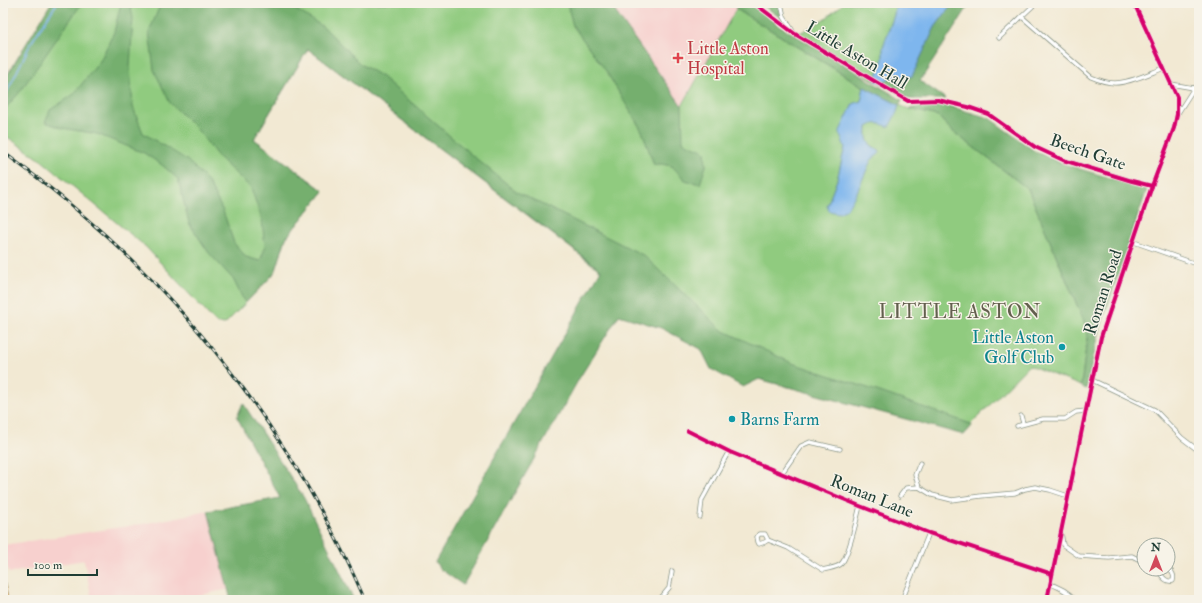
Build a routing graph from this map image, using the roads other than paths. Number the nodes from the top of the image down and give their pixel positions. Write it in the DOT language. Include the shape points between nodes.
graph roads {
  1 [pos="754,3"];
  2 [pos="781,3"];
  3 [pos="1036,3"];
  4 [pos="1134,3"];
  5 [pos="1022,17"];
  6 [pos="795,34"];
  7 [pos="999,38"];
  8 [pos="1164,68"];
  9 [pos="1172,84"];
  10 [pos="1194,88"];
  11 [pos="1199,89"];
  12 [pos="908,101"];
  13 [pos="1177,114"];
  14 [pos="1152,186"];
  15 [pos="1134,242"];
  16 [pos="1199,265"];
  17 [pos="1092,380"];
  18 [pos="1086,411"];
  19 [pos="1021,416"];
  20 [pos="1022,424"];
  21 [pos="1016,426"];
  22 [pos="688,431"];
  23 [pos="840,449"];
  24 [pos="729,451"];
  25 [pos="1199,451"];
  26 [pos="920,463"];
  27 [pos="782,473"];
  28 [pos="919,487"];
  29 [pos="900,496"];
  30 [pos="1068,496"];
  31 [pos="860,506"];
  32 [pos="700,517"];
  33 [pos="1060,529"];
  34 [pos="929,533"];
  35 [pos="768,540"];
  36 [pos="1136,558"];
  37 [pos="1157,570"];
  38 [pos="672,571"];
  39 [pos="1052,574"];
  40 [pos="1051,584"];
  41 [pos="3,585"];
  42 [pos="6,600"];
  43 [pos="659,600"];
  44 [pos="902,600"];
  45 [pos="1047,600"];
  46 [pos="1075,600"];
  1 -- 6 [label="street, Little Aston Hall"];
  2 -- 6 [label="street, Little Aston Hall" via="784,17"];
  3 -- 5 [label="street"];
  4 -- 8 [label="street, Roman Road"];
  5 -- 7 [label="street"];
  5 -- 8 [label="street" via="1091,77 1116,83"];
  6 -- 12 [label="street, Little Aston Hall"];
  8 -- 9 [label="street, Roman Road"];
  9 -- 10 [label="street"];
  9 -- 13 [label="street, Roman Road" via="1177,97"];
  10 -- 11 [label="street"];
  10 -- 13 [label="street"];
  12 -- 14 [label="street, Beech Gate" via="938,100 968,107 988,114 1035,147 1063,160"];
  13 -- 14 [label="street, Roman Road"];
  14 -- 15 [label="street, Roman Road"];
  15 -- 16 [label="street"];
  15 -- 17 [label="street, Roman Road" via="1101,337"];
  17 -- 18 [label="street, Roman Road"];
  17 -- 25 [label="street" via="1155,410 1182,438"];
  18 -- 20 [label="street" via="1076,412 1065,419 1043,419"];
  18 -- 30 [label="street, Roman Road"];
  19 -- 20 [label="street"];
  20 -- 21 [label="street"];
  22 -- 24 [label="street, Roman Lane"];
  23 -- 27 [label="street" via="810,442 801,446"];
  24 -- 27 [label="street, Roman Lane"];
  24 -- 32 [label="street" via="702,500"];
  26 -- 28 [label="street" via="915,475"];
  27 -- 31 [label="street, Roman Lane"];
  28 -- 29 [label="street" via="906,488"];
  28 -- 30 [label="street" via="932,495 952,500 1015,493 1035,487"];
  30 -- 33 [label="street, Roman Road"];
  31 -- 34 [label="street, Roman Lane"];
  31 -- 35 [label="street" via="847,554 836,567 823,570 788,548"];
  33 -- 36 [label="street" via="1063,546 1079,556"];
  33 -- 39 [label="street, Roman Road"];
  34 -- 39 [label="street, Roman Lane"];
  34 -- 44 [label="street, Roman Lane"];
  37 -- 37 [label="street" via="1174,574 1173,581 1166,581"];
  38 -- 43 [label="street" via="669,588"];
  39 -- 40 [label="street, Roman Road"];
  40 -- 45 [label="street, Roman Road"];
  40 -- 46 [label="street" via="1064,590"];
  41 -- 42 [label="highway"];
}
